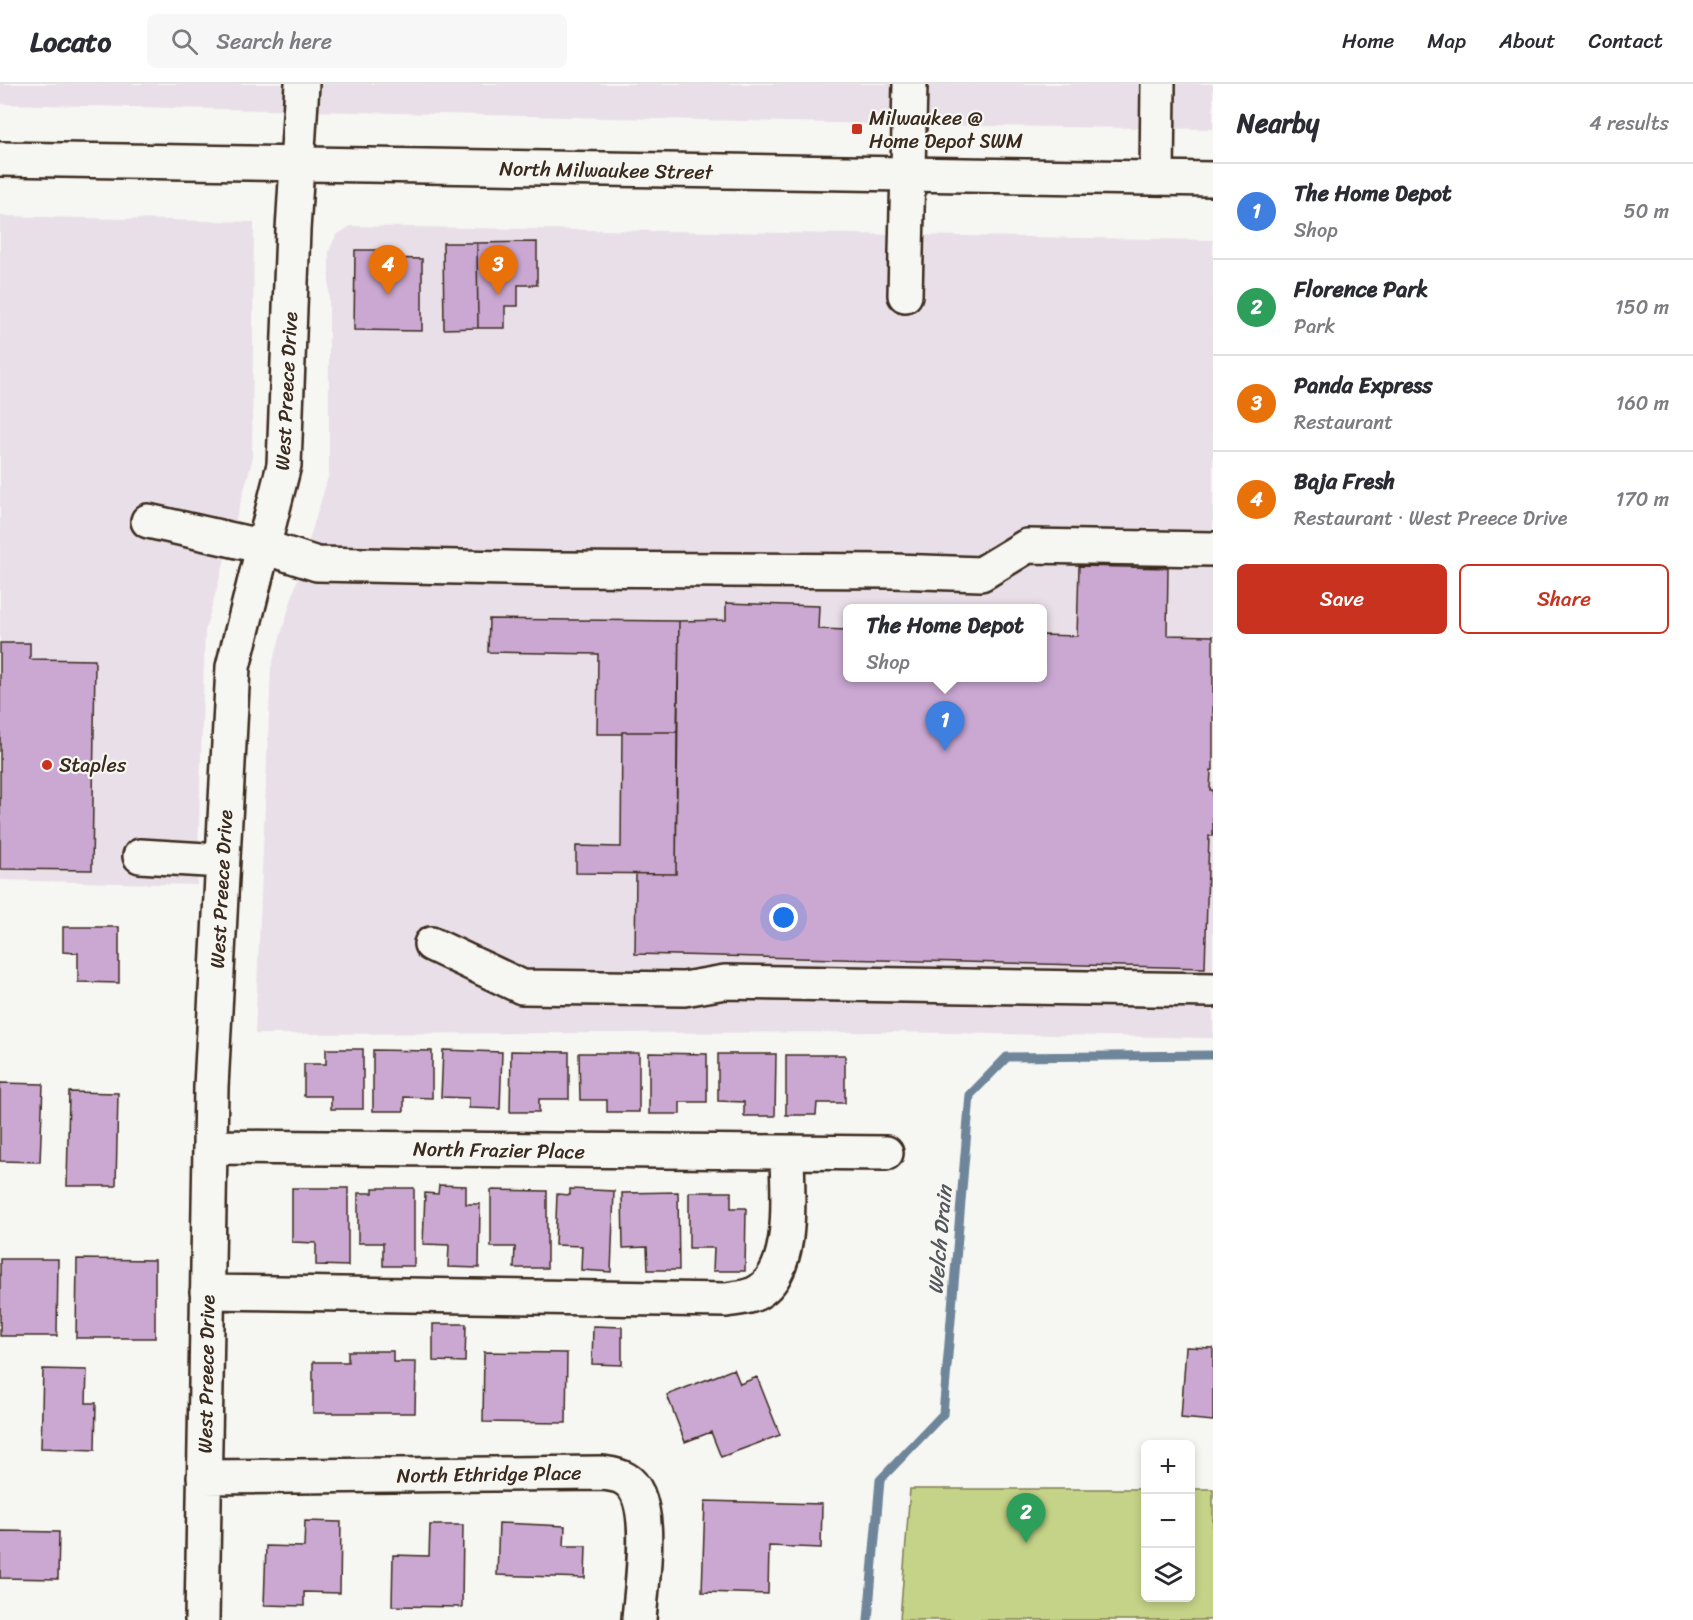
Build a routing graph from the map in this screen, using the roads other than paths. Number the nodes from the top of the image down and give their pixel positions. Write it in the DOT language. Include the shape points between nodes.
graph roads {
  1 [pos="302,84"];
  2 [pos="910,84"];
  3 [pos="1158,84"];
  4 [pos="0,159"];
  5 [pos="296,164"];
  6 [pos="908,175"];
  7 [pos="1157,178"];
  8 [pos="1213,179"];
  9 [pos="905,295"];
  10 [pos="148,521"];
  11 [pos="264,547"];
  12 [pos="1213,549"];
  13 [pos="140,856"];
  14 [pos="222,861"];
  15 [pos="431,944"];
  16 [pos="1213,990"];
  17 [pos="210,1147"];
  18 [pos="787,1153"];
  19 [pos="886,1153"];
  20 [pos="207,1292"];
  21 [pos="204,1477"];
  22 [pos="202,1620"];
  23 [pos="639,1620"];
  1 -- 5 [label="street, West Preece Drive"];
  2 -- 6 [label="street"];
  3 -- 7 [label="street"];
  4 -- 5 [label="street, North Milwaukee Street"];
  5 -- 6 [label="street, North Milwaukee Street"];
  5 -- 11 [label="street, West Preece Drive" via="284,465"];
  6 -- 7 [label="street, North Milwaukee Street"];
  6 -- 9 [label="street"];
  7 -- 8 [label="street, North Milwaukee Street"];
  10 -- 11 [label="street"];
  11 -- 12 [label="street" via="316,564 981,574 1027,546"];
  11 -- 14 [label="street, West Preece Drive" via="233,667"];
  13 -- 14 [label="street"];
  14 -- 17 [label="street, West Preece Drive"];
  15 -- 16 [label="street" via="522,987 684,989 725,982"];
  17 -- 18 [label="street, North Frazier Place"];
  17 -- 20 [label="street, West Preece Drive"];
  18 -- 19 [label="street, North Frazier Place"];
  18 -- 20 [label="street" via="787,1226 782,1259 774,1277 762,1290 746,1298"];
  20 -- 21 [label="street, West Preece Drive"];
  21 -- 22 [label="street, West Preece Drive"];
  21 -- 23 [label="street, North Ethridge Place" via="603,1473 626,1479 640,1494 646,1521"];
}
